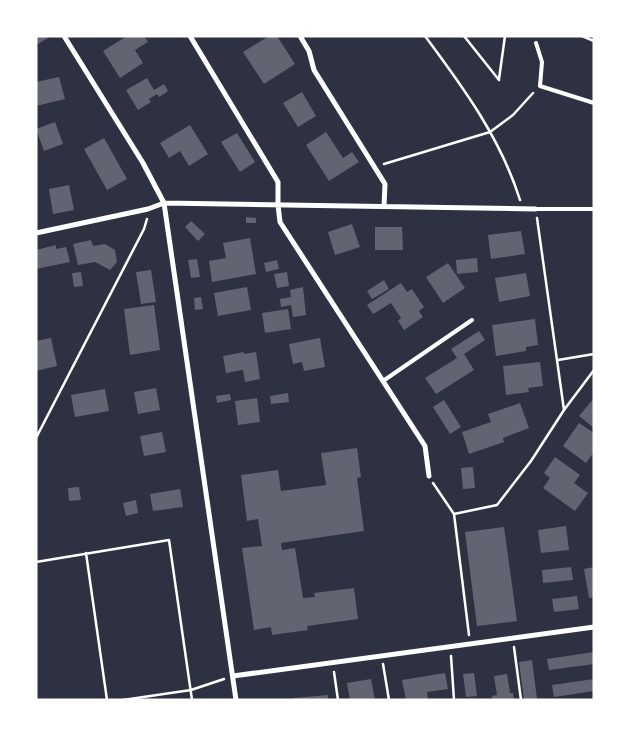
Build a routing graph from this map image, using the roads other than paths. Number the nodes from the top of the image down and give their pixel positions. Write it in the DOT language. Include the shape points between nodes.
graph roads {
  1 [pos="64,36"];
  2 [pos="190,36"];
  3 [pos="300,36"];
  4 [pos="536,43"];
  5 [pos="594,103"];
  6 [pos="164,203"];
  7 [pos="278,206"];
  8 [pos="384,206"];
  9 [pos="536,209"];
  10 [pos="594,209"];
  11 [pos="36,233"];
  12 [pos="472,320"];
  13 [pos="383,381"];
  14 [pos="429,476"];
  15 [pos="594,627"];
  16 [pos="233,676"];
  17 [pos="236,700"];
  1 -- 6 [label="street" via="143,163"];
  2 -- 7 [label="street" via="278,182"];
  3 -- 8 [label="street" via="309,51 314,70 386,184"];
  4 -- 5 [label="lane" via="542,62 540,86"];
  6 -- 7 [label="street"];
  6 -- 11 [label="street"];
  6 -- 16 [label="street"];
  7 -- 8 [label="street"];
  7 -- 13 [label="street" via="280,222"];
  8 -- 9 [label="street"];
  9 -- 10 [label="lane"];
  12 -- 13 [label="lane"];
  13 -- 14 [label="street" via="425,446"];
  15 -- 16 [label="street"];
  16 -- 17 [label="street"];
}
